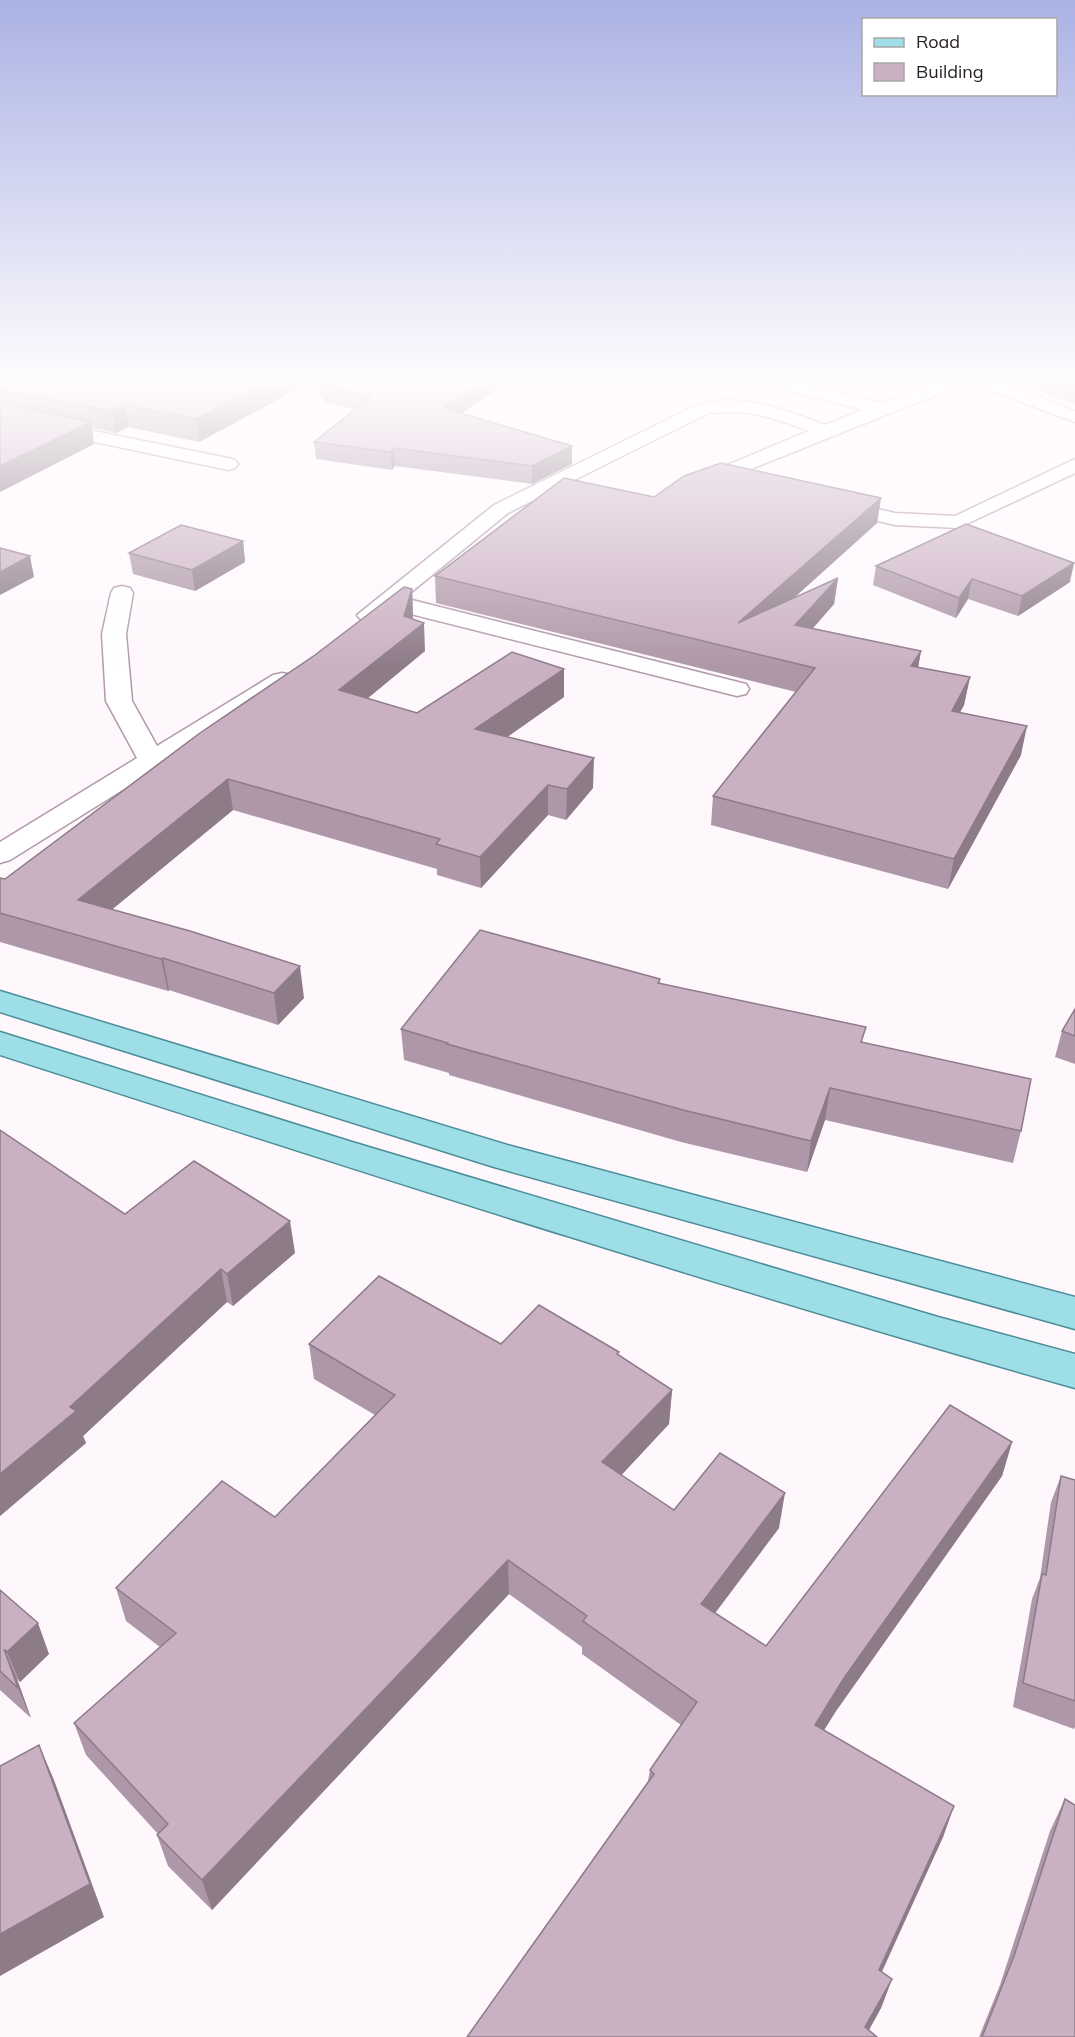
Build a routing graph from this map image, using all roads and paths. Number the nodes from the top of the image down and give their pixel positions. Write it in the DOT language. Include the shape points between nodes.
graph roads {
  1 [pos="560,478"];
  2 [pos="712,478"];
  3 [pos="730,478"];
  4 [pos="1048,478"];
  5 [pos="750,484"];
  6 [pos="546,485"];
  7 [pos="578,492"];
  8 [pos="677,493"];
  9 [pos="816,501"];
  10 [pos="122,593"];
  11 [pos="388,601"];
  12 [pos="351,628"];
  13 [pos="297,668"];
  14 [pos="737,689"];
  15 [pos="151,760"];
  16 [pos="0,854"];
  17 [pos="0,1001"];
  18 [pos="0,1043"];
  19 [pos="1075,1313"];
  20 [pos="1075,1371"];
  1 -- 6 [label="street"];
  2 -- 8 [label="street"];
  3 -- 5 [label="street"];
  4 -- 9 [label="street" via="958,522 895,519"];
  6 -- 7 [label="street"];
  6 -- 11 [label="street" via="501,509"];
  10 -- 15 [label="street" via="114,634 118,701"];
  11 -- 12 [label="street"];
  11 -- 14 [label="street"];
  13 -- 15 [label="street"];
  15 -- 16 [label="street"];
  17 -- 19 [label="main road" via="507,1158"];
  18 -- 20 [label="main road" via="361,1158"];
}
